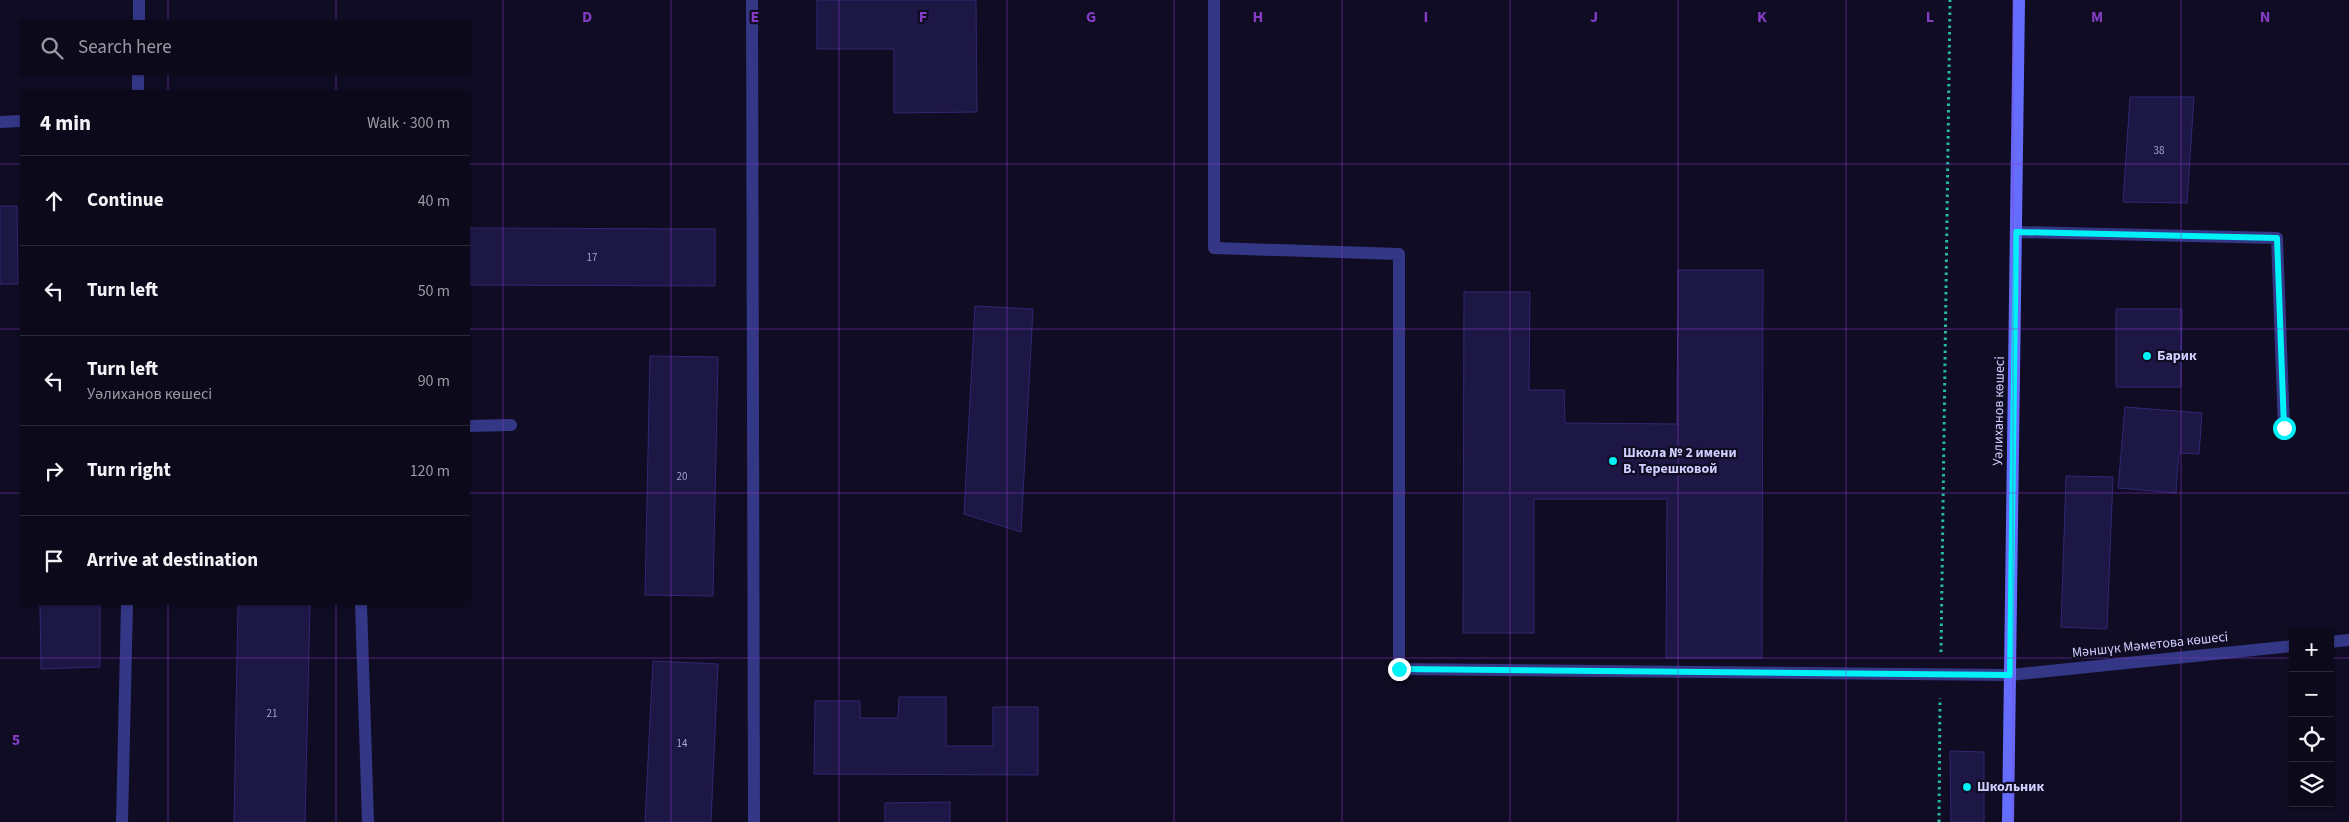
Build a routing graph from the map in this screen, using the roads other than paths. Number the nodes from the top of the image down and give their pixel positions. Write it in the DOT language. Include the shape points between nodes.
graph roads {
  1 [pos="140,0"];
  2 [pos="752,0"];
  3 [pos="1214,0"];
  4 [pos="2019,0"];
  5 [pos="139,20"];
  6 [pos="138,75"];
  7 [pos="138,90"];
  8 [pos="20,121"];
  9 [pos="0,122"];
  10 [pos="2016,232"];
  11 [pos="511,424"];
  12 [pos="470,426"];
  13 [pos="2284,428"];
  14 [pos="127,605"];
  15 [pos="361,605"];
  16 [pos="2349,640"];
  17 [pos="2334,642"];
  18 [pos="2289,646"];
  19 [pos="2010,675"];
  20 [pos="122,822"];
  21 [pos="368,822"];
  22 [pos="754,822"];
  23 [pos="2008,822"];
  1 -- 5 [label="street"];
  2 -- 22 [label="street"];
  3 -- 19 [label="street, Мәншүк Мәметова көшесі" via="1214,248 1399,254 1399,669"];
  4 -- 10 [label="main road, Уәлиханов көшесі"];
  6 -- 7 [label="street"];
  8 -- 9 [label="street"];
  10 -- 13 [label="street" via="2277,238"];
  10 -- 19 [label="main road, Уәлиханов көшесі"];
  11 -- 12 [label="street"];
  14 -- 20 [label="street"];
  15 -- 21 [label="street"];
  16 -- 17 [label="street"];
  18 -- 19 [label="street, Мәншүк Мәметова көшесі"];
  19 -- 23 [label="main road, Уәлиханов көшесі"];
}
